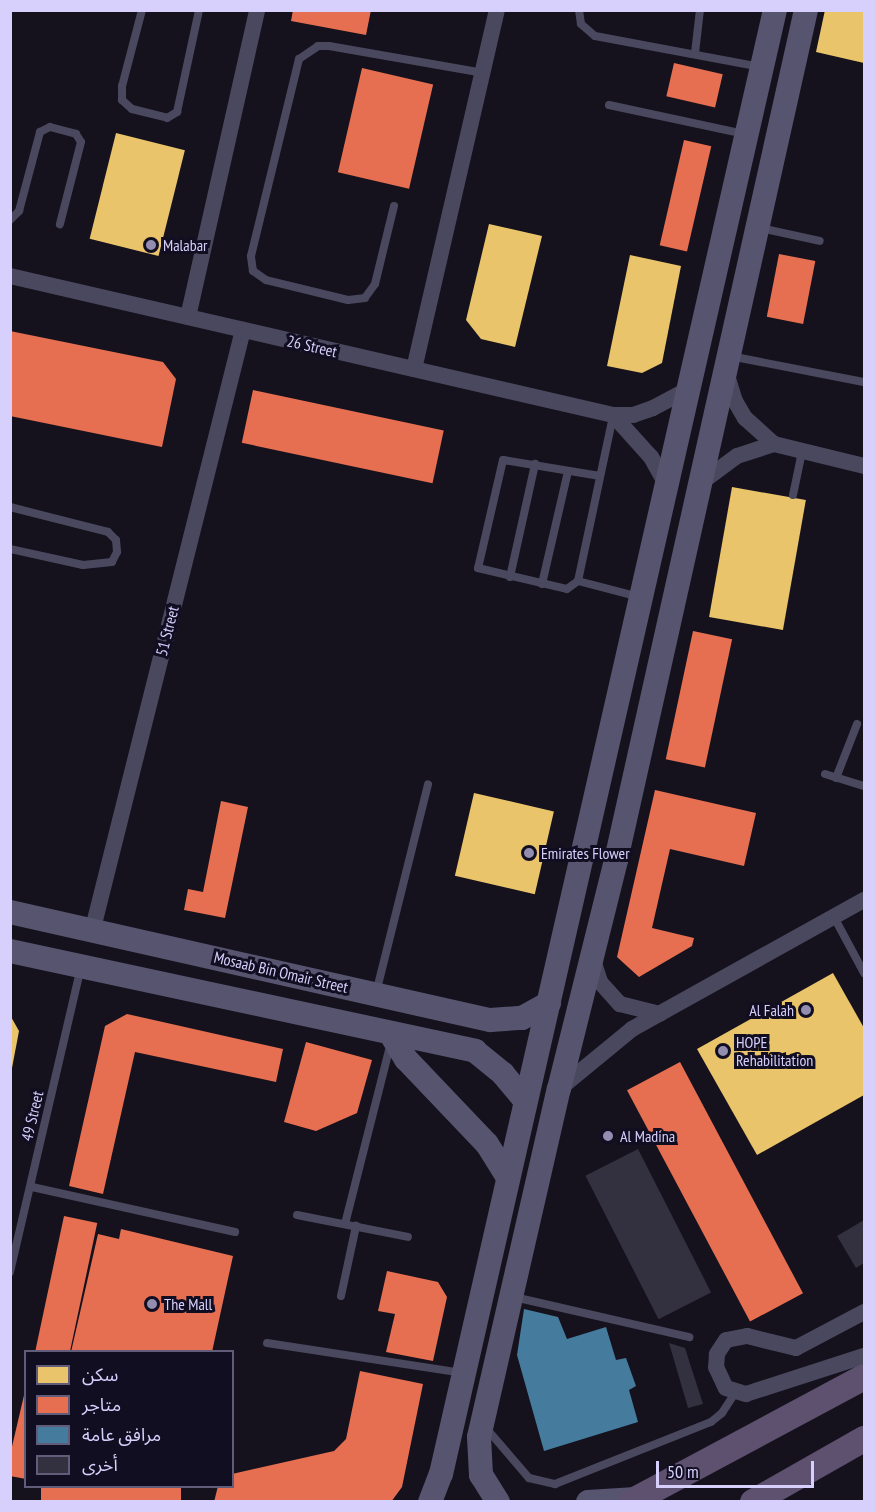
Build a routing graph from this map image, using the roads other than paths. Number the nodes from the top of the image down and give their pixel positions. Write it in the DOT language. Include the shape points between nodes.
graph roads {
  1 [pos="142,10"];
  2 [pos="199,10"];
  3 [pos="257,10"];
  4 [pos="497,10"];
  5 [pos="579,10"];
  6 [pos="700,10"];
  7 [pos="775,10"];
  8 [pos="806,10"];
  9 [pos="695,53"];
  10 [pos="762,67"];
  11 [pos="484,73"];
  12 [pos="609,105"];
  13 [pos="747,135"];
  14 [pos="394,206"];
  15 [pos="10,220"];
  16 [pos="60,224"];
  17 [pos="756,227"];
  18 [pos="820,241"];
  19 [pos="10,276"];
  20 [pos="188,317"];
  21 [pos="243,330"];
  22 [pos="726,359"];
  23 [pos="414,369"];
  24 [pos="864,382"];
  25 [pos="691,388"];
  26 [pos="613,415"];
  27 [pos="774,444"];
  28 [pos="802,452"];
  29 [pos="535,464"];
  30 [pos="864,466"];
  31 [pos="568,471"];
  32 [pos="600,476"];
  33 [pos="698,484"];
  34 [pos="669,490"];
  35 [pos="793,495"];
  36 [pos="10,507"];
  37 [pos="10,549"];
  38 [pos="510,577"];
  39 [pos="579,581"];
  40 [pos="542,584"];
  41 [pos="644,599"];
  42 [pos="857,724"];
  43 [pos="825,774"];
  44 [pos="836,778"];
  45 [pos="428,784"];
  46 [pos="864,786"];
  47 [pos="864,900"];
  48 [pos="10,912"];
  49 [pos="834,917"];
  50 [pos="92,932"];
  51 [pos="10,951"];
  52 [pos="592,954"];
  53 [pos="81,967"];
  54 [pos="864,973"];
  55 [pos="376,993"];
  56 [pos="549,1003"];
  57 [pos="660,1014"];
  58 [pos="490,1020"];
  59 [pos="392,1036"];
  60 [pos="475,1052"];
  61 [pos="559,1089"];
  62 [pos="526,1101"];
  63 [pos="508,1178"];
  64 [pos="32,1187"];
  65 [pos="297,1215"];
  66 [pos="345,1224"];
  67 [pos="356,1226"];
  68 [pos="235,1232"];
  69 [pos="408,1237"];
  70 [pos="10,1272"];
  71 [pos="341,1296"];
  72 [pos="512,1296"];
  73 [pos="864,1312"];
  74 [pos="689,1337"];
  75 [pos="267,1343"];
  76 [pos="864,1356"];
  77 [pos="464,1373"];
  78 [pos="864,1377"];
  79 [pos="735,1393"];
  80 [pos="483,1423"];
  81 [pos="864,1439"];
  82 [pos="441,1474"];
  83 [pos="481,1475"];
  84 [pos="634,1500"];
  85 [pos="430,1502"];
  86 [pos="440,1502"];
  87 [pos="481,1502"];
  88 [pos="498,1502"];
  89 [pos="588,1502"];
  90 [pos="753,1502"];
  1 -- 2 [label="lane" via="122,100 132,110 167,118 177,112"];
  3 -- 20 [label="street"];
  4 -- 11 [label="street"];
  5 -- 9 [label="lane" via="581,24 595,36"];
  6 -- 9 [label="lane"];
  7 -- 10 [label="street"];
  8 -- 17 [label="street"];
  9 -- 10 [label="lane"];
  10 -- 13 [label="street"];
  11 -- 14 [label="lane" via="329,46 318,46 299,59 251,256 253,271 266,280 348,300 365,298 375,284"];
  11 -- 23 [label="street"];
  12 -- 13 [label="lane"];
  13 -- 25 [label="street"];
  15 -- 16 [label="lane" via="19,211 40,132 50,127 76,134 81,142"];
  17 -- 18 [label="lane"];
  17 -- 22 [label="street"];
  19 -- 20 [label="street, 26 Street"];
  20 -- 21 [label="street, 26 Street"];
  21 -- 23 [label="street, 26 Street"];
  21 -- 50 [label="street, 51 Street"];
  22 -- 24 [label="lane"];
  22 -- 27 [label="street" via="735,401 752,425"];
  22 -- 33 [label="street"];
  23 -- 26 [label="street, 26 Street"];
  25 -- 26 [label="street, 26 Street" via="633,415"];
  25 -- 34 [label="street"];
  26 -- 32 [label="lane"];
  26 -- 34 [label="street" via="651,457"];
  27 -- 28 [label="street"];
  27 -- 33 [label="street" via="737,456"];
  28 -- 30 [label="street"];
  28 -- 35 [label="lane"];
  29 -- 31 [label="lane"];
  29 -- 38 [label="lane"];
  29 -- 38 [label="lane" via="506,458 500,463 477,565 481,571"];
  31 -- 32 [label="lane"];
  31 -- 40 [label="lane"];
  32 -- 39 [label="lane"];
  33 -- 52 [label="street"];
  34 -- 41 [label="street"];
  36 -- 37 [label="lane" via="108,532 116,540 117,552 112,562 83,565"];
  38 -- 40 [label="lane"];
  39 -- 40 [label="lane" via="567,589"];
  39 -- 41 [label="lane"];
  41 -- 56 [label="street"];
  42 -- 44 [label="lane"];
  43 -- 44 [label="lane"];
  44 -- 46 [label="lane"];
  45 -- 55 [label="lane"];
  47 -- 49 [label="street"];
  48 -- 50 [label="street, Mosaab Bin Omair Street"];
  49 -- 54 [label="lane"];
  49 -- 57 [label="street"];
  50 -- 55 [label="street, Mosaab Bin Omair Street"];
  51 -- 53 [label="street"];
  52 -- 57 [label="street" via="600,982 614,1000 638,1011"];
  52 -- 61 [label="street"];
  53 -- 59 [label="street"];
  53 -- 64 [label="lane, 49 Street"];
  55 -- 58 [label="street, Mosaab Bin Omair Street"];
  56 -- 58 [label="street, Mosaab Bin Omair Street" via="522,1018"];
  56 -- 62 [label="street"];
  57 -- 61 [label="street" via="606,1047"];
  58 -- 60 [label="street" via="498,1034 496,1042 491,1048"];
  59 -- 60 [label="street"];
  59 -- 63 [label="street" via="406,1059 487,1144"];
  59 -- 66 [label="lane"];
  60 -- 62 [label="street" via="503,1074"];
  61 -- 72 [label="street"];
  62 -- 63 [label="street"];
  63 -- 77 [label="street"];
  64 -- 68 [label="lane"];
  64 -- 70 [label="lane, 49 Street"];
  65 -- 66 [label="lane"];
  66 -- 67 [label="lane"];
  67 -- 69 [label="lane"];
  67 -- 71 [label="lane"];
  72 -- 74 [label="lane"];
  72 -- 80 [label="street"];
  73 -- 79 [label="street" via="796,1348 747,1336 726,1340 717,1354 716,1367 719,1380"];
  75 -- 77 [label="lane"];
  76 -- 79 [label="street" via="762,1390"];
  77 -- 82 [label="street"];
  78 -- 84 [label="main road"];
  79 -- 80 [label="lane" via="711,1422 555,1484 529,1478"];
  80 -- 83 [label="street" via="478,1451"];
  81 -- 90 [label="main road"];
  82 -- 85 [label="street"];
  82 -- 86 [label="street"];
  83 -- 87 [label="street"];
  83 -- 88 [label="street"];
  84 -- 89 [label="street"];
}
